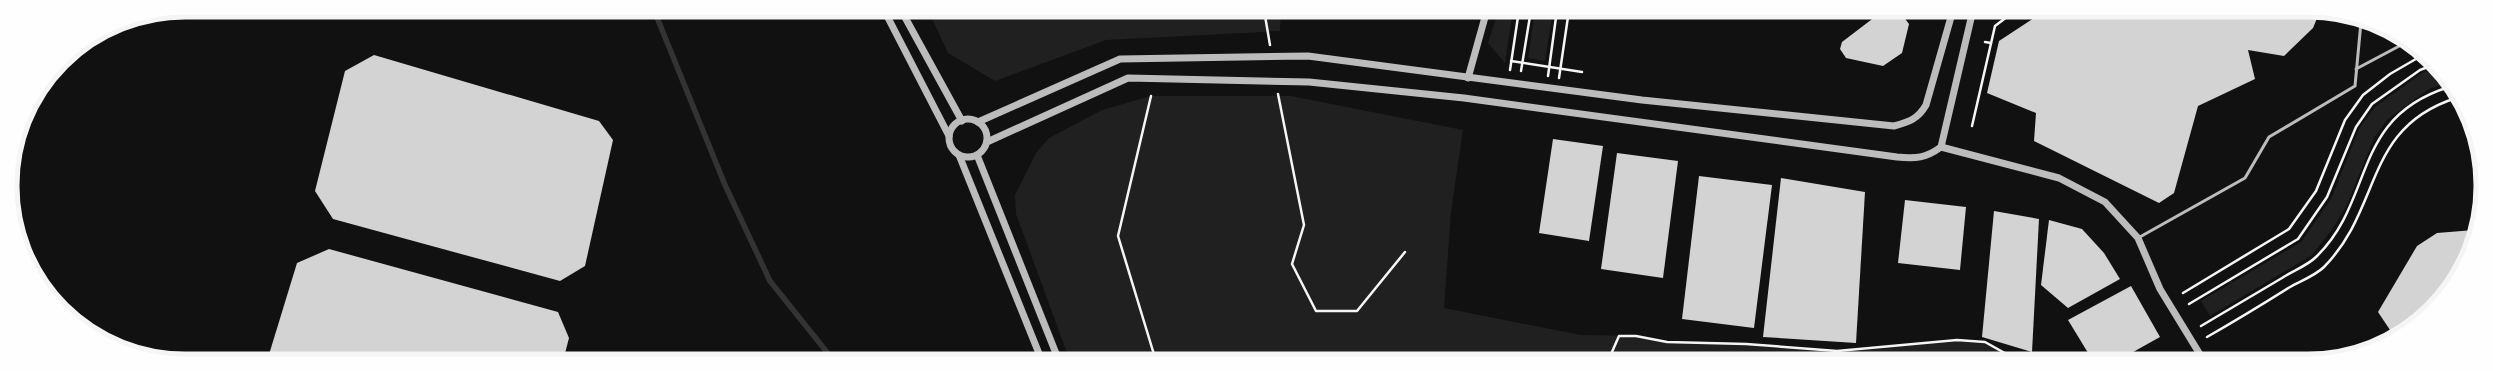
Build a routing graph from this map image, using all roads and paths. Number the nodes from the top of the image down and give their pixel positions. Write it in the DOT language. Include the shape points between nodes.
graph roads {
  1 [pos="888,17"];
  2 [pos="905,17"];
  3 [pos="1485,17"];
  4 [pos="1518,17"];
  5 [pos="1529,17"];
  6 [pos="1556,17"];
  7 [pos="1569,17"];
  8 [pos="1951,17"];
  9 [pos="1971,17"];
  10 [pos="2007,17"];
  11 [pos="2361,26"];
  12 [pos="1985,42"];
  13 [pos="1991,43"];
  14 [pos="2401,45"];
  15 [pos="2418,58"];
  16 [pos="1511,61"];
  17 [pos="1523,62"];
  18 [pos="1549,66"];
  19 [pos="2428,67"];
  20 [pos="1561,68"];
  21 [pos="2356,69"];
  22 [pos="1510,70"];
  23 [pos="1521,72"];
  24 [pos="1582,72"];
  25 [pos="1548,76"];
  26 [pos="1468,78"];
  27 [pos="1559,78"];
  28 [pos="2445,88"];
  29 [pos="1151,96"];
  30 [pos="2452,99"];
  31 [pos="962,121"];
  32 [pos="978,122"];
  33 [pos="1972,126"];
  34 [pos="1284,128"];
  35 [pos="949,136"];
  36 [pos="987,142"];
  37 [pos="1941,146"];
  38 [pos="958,155"];
  39 [pos="977,155"];
  40 [pos="2138,238"];
  41 [pos="1405,252"];
  42 [pos="2183,293"];
  43 [pos="2189,304"];
  44 [pos="2201,326"];
  45 [pos="2207,337"];
  46 [pos="1039,354"];
  47 [pos="1057,354"];
  48 [pos="1154,354"];
  49 [pos="1611,354"];
  50 [pos="2006,354"];
  51 [pos="2200,354"];
  1 -- 35 [label="street"];
  2 -- 31 [label="street"];
  3 -- 26 [label="street"];
  4 -- 16 [label="path"];
  5 -- 17 [label="path"];
  6 -- 18 [label="path"];
  7 -- 20 [label="path"];
  8 -- 26 [label="street" via="1922,114 1912,121 1894,126 1642,100"];
  9 -- 37 [label="street"];
  10 -- 13 [label="path" via="1995,26"];
  11 -- 21 [label="lane"];
  12 -- 13 [label="path"];
  13 -- 33 [label="path"];
  14 -- 21 [label="lane"];
  15 -- 42 [label="path" via="2390,74 2363,95 2345,120 2316,191 2290,229"];
  16 -- 17 [label="path"];
  16 -- 22 [label="path"];
  17 -- 18 [label="path"];
  17 -- 23 [label="path"];
  18 -- 20 [label="path"];
  18 -- 25 [label="path"];
  19 -- 43 [label="path" via="2414,73 2372,104 2356,127 2327,197 2298,239"];
  20 -- 24 [label="path"];
  20 -- 27 [label="path"];
  21 -- 40 [label="lane" via="2355,86 2269,137 2245,178"];
  26 -- 32 [label="street" via="1308,56 1120,59"];
  28 -- 44 [label="path" via="2431,92 2391,122 2377,140 2350,208 2315,258"];
  29 -- 48 [label="path" via="1118,236"];
  30 -- 45 [label="path" via="2436,104 2400,131 2386,152 2361,214 2345,241 2323,268"];
  31 -- 32 [label="street" via="968,119"];
  31 -- 35 [label="street" via="957,122 950,130"];
  32 -- 36 [label="street" via="985,130"];
  34 -- 41 [label="path" via="1304,225 1292,264 1316,311 1357,311"];
  35 -- 38 [label="street" via="953,151"];
  36 -- 37 [label="street" via="1128,78 1309,82 1464,98 1917,159 1928,156"];
  36 -- 39 [label="street" via="982,152"];
  37 -- 40 [label="street" via="2059,178 2105,202"];
  38 -- 39 [label="street"];
  38 -- 46 [label="street"];
  39 -- 47 [label="street"];
  40 -- 51 [label="street" via="2160,289"];
  49 -- 50 [label="path" via="1619,336 1636,336 1667,342 1746,344 1837,351 1957,340 1985,342"];
}
